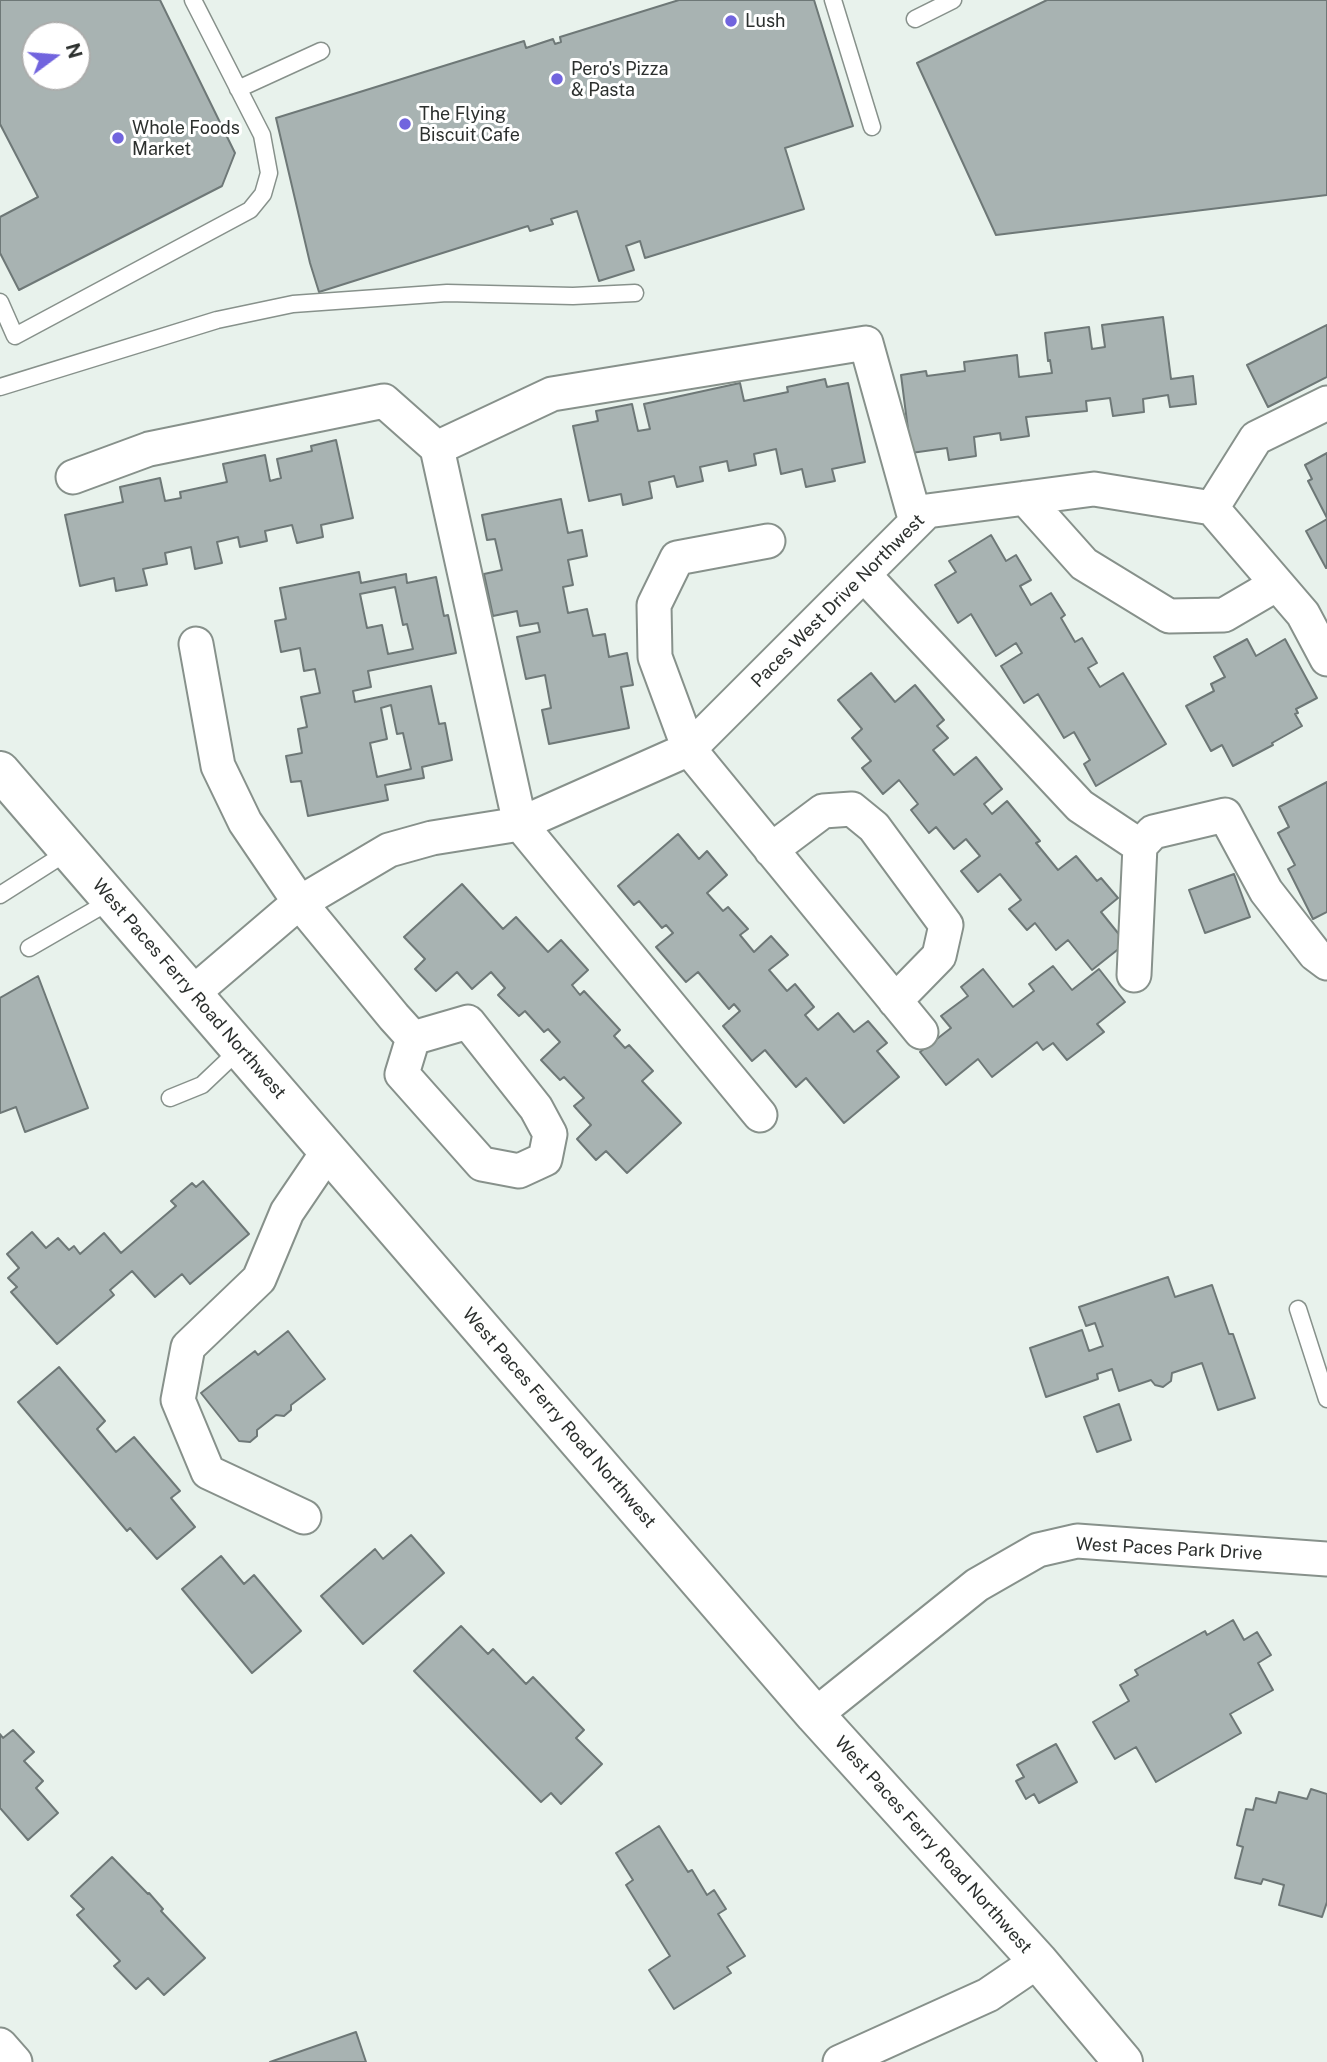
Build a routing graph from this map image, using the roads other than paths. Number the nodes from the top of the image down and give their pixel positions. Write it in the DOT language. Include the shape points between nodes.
graph roads {
  1 [pos="193,0"];
  2 [pos="833,0"];
  3 [pos="953,0"];
  4 [pos="915,19"];
  5 [pos="321,51"];
  6 [pos="238,89"];
  7 [pos="872,127"];
  8 [pos="635,293"];
  9 [pos="0,302"];
  10 [pos="8,339"];
  11 [pos="0,387"];
  12 [pos="1327,403"];
  13 [pos="437,448"];
  14 [pos="74,477"];
  15 [pos="1025,498"];
  16 [pos="1212,508"];
  17 [pos="916,522"];
  18 [pos="768,541"];
  19 [pos="864,575"];
  20 [pos="1277,584"];
  21 [pos="196,644"];
  22 [pos="1327,659"];
  23 [pos="689,749"];
  24 [pos="0,771"];
  25 [pos="520,824"];
  26 [pos="1140,846"];
  27 [pos="771,850"];
  28 [pos="69,851"];
  29 [pos="3,893"];
  30 [pos="112,900"];
  31 [pos="300,903"];
  32 [pos="29,948"];
  33 [pos="1327,963"];
  34 [pos="1134,975"];
  35 [pos="193,993"];
  36 [pos="895,1001"];
  37 [pos="921,1032"];
  38 [pos="413,1038"];
  39 [pos="241,1048"];
  40 [pos="170,1098"];
  41 [pos="760,1115"];
  42 [pos="328,1150"];
  43 [pos="1298,1309"];
  44 [pos="1327,1399"];
  45 [pos="304,1517"];
  46 [pos="1327,1559"];
  47 [pos="815,1715"];
  48 [pos="1038,1961"];
  49 [pos="0,2045"];
  50 [pos="15,2062"];
  51 [pos="840,2062"];
  52 [pos="1123,2062"];
  1 -- 6 [label="lane"];
  2 -- 7 [label="lane"];
  3 -- 4 [label="lane"];
  5 -- 6 [label="lane"];
  6 -- 10 [label="lane" via="262,135 269,173 263,194 250,210"];
  8 -- 11 [label="lane" via="447,293 293,304 217,320"];
  9 -- 10 [label="lane"];
  12 -- 16 [label="street" via="1256,438"];
  13 -- 14 [label="street" via="384,401 149,449"];
  13 -- 17 [label="street" via="552,394 866,344"];
  13 -- 25 [label="street"];
  15 -- 16 [label="street, Paces West Drive Northwest" via="1094,489"];
  15 -- 17 [label="street, Paces West Drive Northwest" via="927,511"];
  15 -- 20 [label="street" via="1084,564 1169,616 1224,615"];
  16 -- 20 [label="street"];
  17 -- 19 [label="street, Paces West Drive Northwest"];
  18 -- 23 [label="street" via="677,558 654,605 655,657"];
  19 -- 23 [label="street, Paces West Drive Northwest"];
  19 -- 26 [label="street" via="1080,806"];
  20 -- 22 [label="street" via="1303,614"];
  21 -- 31 [label="street" via="218,766 246,822"];
  23 -- 25 [label="street, Paces West Drive Northwest"];
  23 -- 27 [label="street"];
  24 -- 28 [label="main road, West Paces Ferry Road Northwest"];
  25 -- 31 [label="street, Paces West Drive Northwest" via="389,850"];
  25 -- 41 [label="street"];
  26 -- 33 [label="street" via="1153,832 1225,815 1266,891"];
  26 -- 34 [label="street"];
  27 -- 36 [label="street"];
  27 -- 36 [label="street" via="823,811 852,809 874,827 946,925 939,956"];
  28 -- 29 [label="lane"];
  28 -- 30 [label="main road, West Paces Ferry Road Northwest"];
  30 -- 32 [label="lane"];
  30 -- 35 [label="main road, West Paces Ferry Road Northwest"];
  31 -- 35 [label="street, Paces West Drive Northwest"];
  31 -- 38 [label="street"];
  35 -- 39 [label="main road, West Paces Ferry Road Northwest"];
  36 -- 37 [label="street"];
  38 -- 38 [label="street" via="402,1073 482,1164 519,1171 545,1159 550,1134 536,1108 468,1022"];
  39 -- 40 [label="lane" via="202,1085"];
  39 -- 42 [label="main road, West Paces Ferry Road Northwest"];
  42 -- 45 [label="street" via="287,1212 259,1279 188,1347 178,1400 208,1472"];
  42 -- 47 [label="main road, West Paces Ferry Road Northwest"];
  43 -- 44 [label="lane"];
  46 -- 47 [label="street, West Paces Park Drive" via="1077,1541 1038,1550 977,1585"];
  47 -- 48 [label="main road, West Paces Ferry Road Northwest"];
  48 -- 51 [label="street" via="988,1995"];
  48 -- 52 [label="main road, West Paces Ferry Road Northwest"];
  49 -- 50 [label="street"];
}
